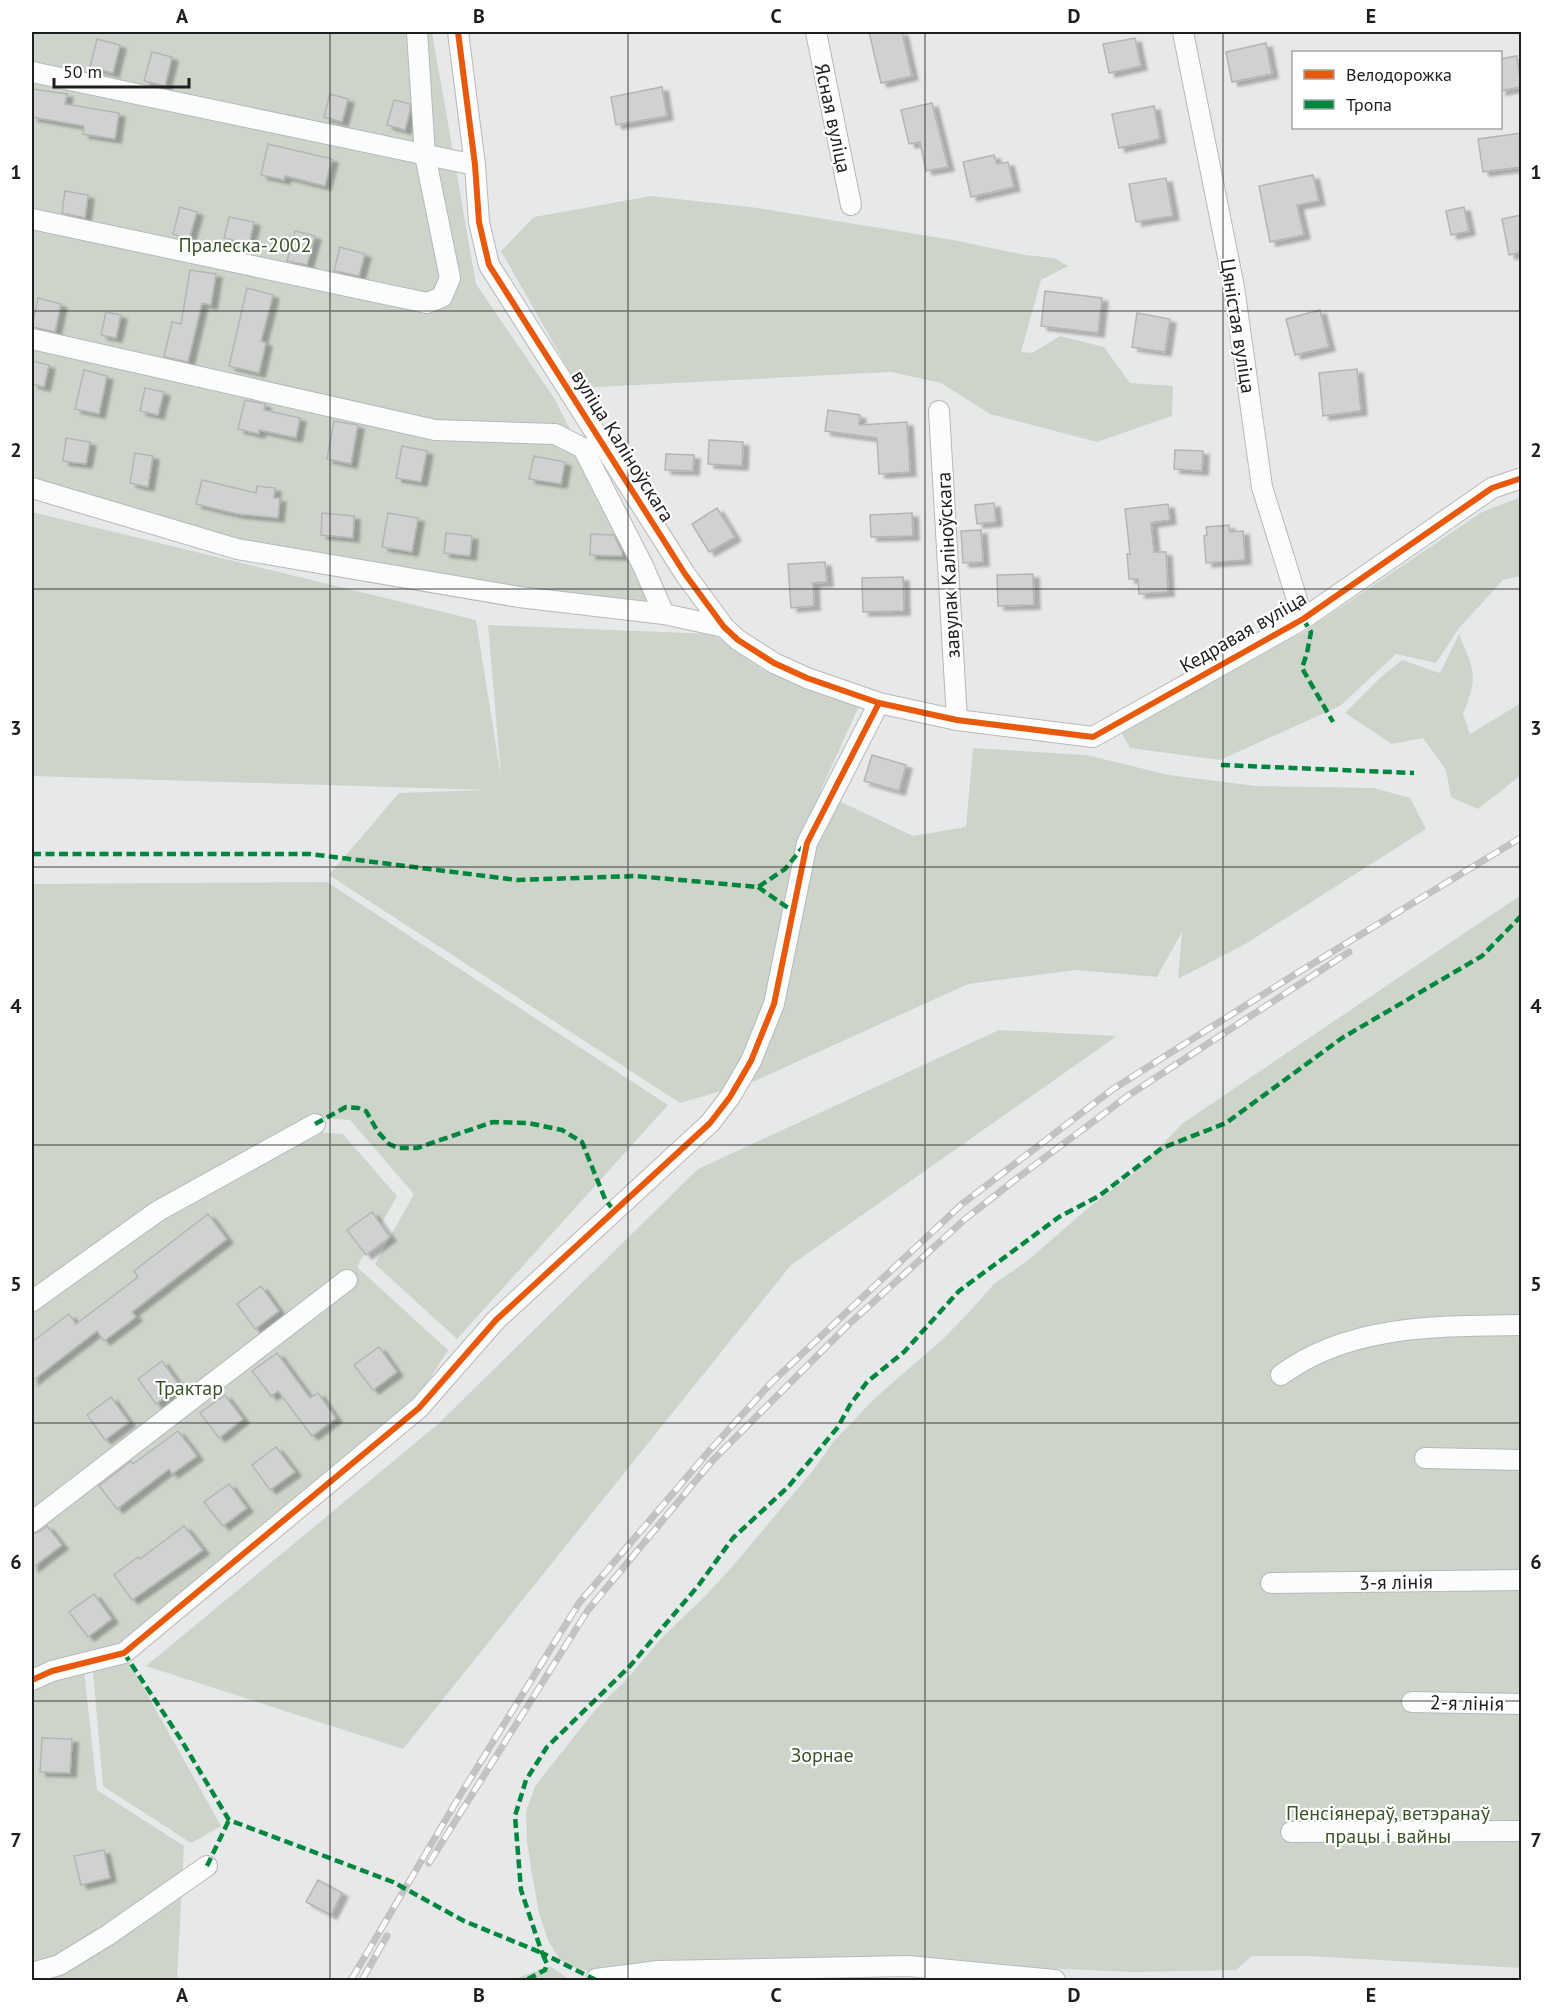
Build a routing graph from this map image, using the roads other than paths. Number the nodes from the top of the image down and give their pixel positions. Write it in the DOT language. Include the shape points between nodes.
graph roads {
  1 [pos="417,32"];
  2 [pos="458,32"];
  3 [pos="816,32"];
  4 [pos="1183,32"];
  5 [pos="32,72"];
  6 [pos="425,155"];
  7 [pos="475,165"];
  8 [pos="851,205"];
  9 [pos="32,219"];
  10 [pos="32,339"];
  11 [pos="939,411"];
  12 [pos="1521,478"];
  13 [pos="32,488"];
  14 [pos="664,614"];
  15 [pos="1303,619"];
  16 [pos="724,627"];
  17 [pos="879,703"];
  18 [pos="957,720"];
  19 [pos="315,1124"];
  20 [pos="346,1280"];
  21 [pos="32,1301"];
  22 [pos="1521,1325"];
  23 [pos="1281,1375"];
  24 [pos="1425,1458"];
  25 [pos="1521,1460"];
  26 [pos="32,1522"];
  27 [pos="1521,1580"];
  28 [pos="1271,1583"];
  29 [pos="32,1680"];
  30 [pos="1412,1701"];
  31 [pos="1521,1704"];
  32 [pos="1521,1831"];
  33 [pos="1291,1832"];
  34 [pos="207,1866"];
  35 [pos="32,1973"];
  36 [pos="907,1973"];
  37 [pos="722,1975"];
  38 [pos="596,1979"];
  39 [pos="1055,1980"];
  1 -- 6 [label="street"];
  2 -- 7 [label="street, вуліца Каліноўскага"];
  3 -- 8 [label="street, Ясная вуліца"];
  4 -- 15 [label="street, Цяністая вуліца" via="1234,287 1262,487"];
  5 -- 6 [label="street"];
  6 -- 7 [label="street"];
  6 -- 9 [label="street" via="450,278 442,297 427,303"];
  7 -- 16 [label="street, вуліца Каліноўскага" via="479,222 489,265 685,574"];
  10 -- 14 [label="street" via="435,430 555,434 583,448"];
  11 -- 18 [label="street, завулак Каліноўскага"];
  12 -- 15 [label="street, Кедравая вуліца" via="1492,488"];
  13 -- 14 [label="street" via="237,549 519,597"];
  14 -- 16 [label="street"];
  15 -- 18 [label="street, Кедравая вуліца" via="1093,737"];
  16 -- 17 [label="street, вуліца Каліноўскага" via="774,663"];
  17 -- 18 [label="street, вуліца Каліноўскага"];
  17 -- 29 [label="street" via="807,843 774,1004 751,1061 710,1123 496,1320 420,1408 124,1653 52,1671"];
  19 -- 21 [label="street" via="158,1211"];
  20 -- 26 [label="street"];
  22 -- 23 [label="street" via="1435,1326 1358,1338 1297,1363"];
  24 -- 25 [label="street"];
  27 -- 28 [label="street, 3-я лінія"];
  30 -- 31 [label="street, 2-я лінія"];
  32 -- 33 [label="street"];
  34 -- 35 [label="street" via="59,1965"];
  36 -- 37 [label="street"];
  36 -- 39 [label="street"];
  37 -- 38 [label="street" via="658,1971"];
}
